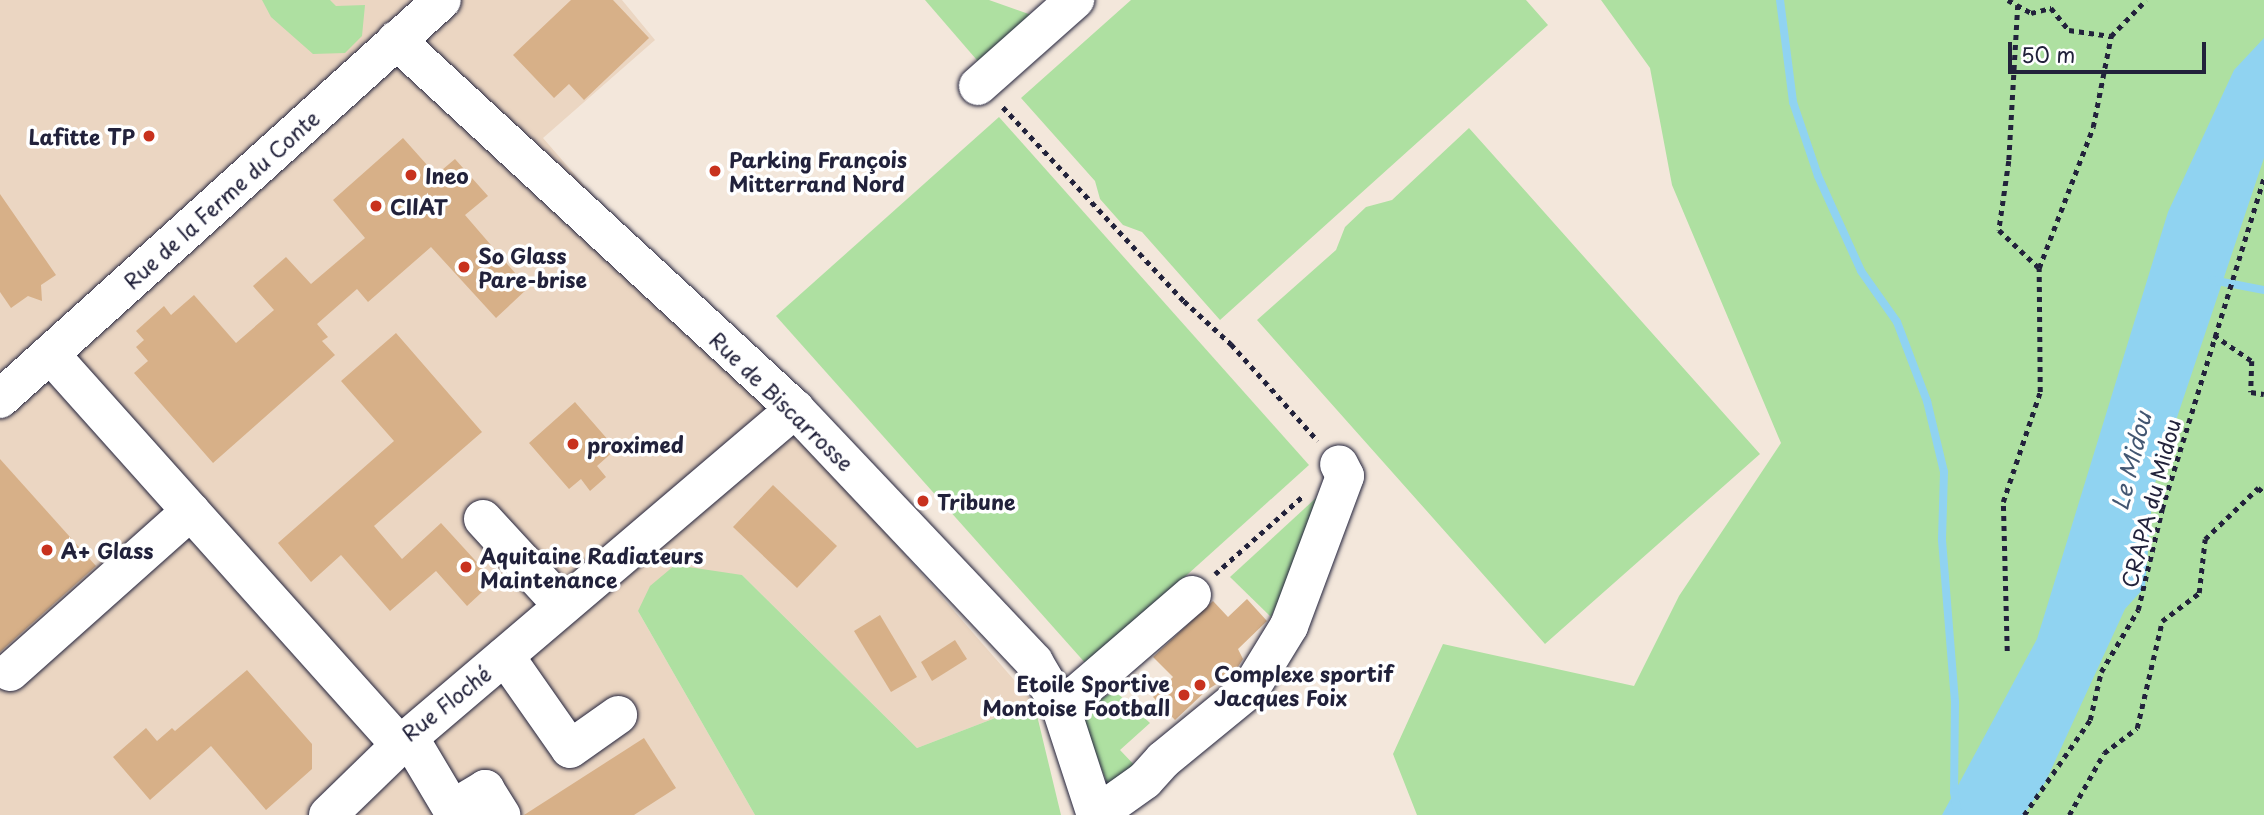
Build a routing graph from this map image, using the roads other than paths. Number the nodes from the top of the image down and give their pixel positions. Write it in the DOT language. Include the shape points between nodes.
graph roads {
  1 [pos="442,0"];
  2 [pos="1075,0"];
  3 [pos="396,40"];
  4 [pos="978,86"];
  5 [pos="50,354"];
  6 [pos="0,399"];
  7 [pos="795,409"];
  8 [pos="1339,464"];
  9 [pos="191,511"];
  10 [pos="483,519"];
  11 [pos="1192,594"];
  12 [pos="563,606"];
  13 [pos="505,656"];
  14 [pos="10,672"];
  15 [pos="1061,708"];
  16 [pos="618,715"];
  17 [pos="405,741"];
  18 [pos="328,815"];
  19 [pos="501,815"];
  20 [pos="1096,815"];
  1 -- 3 [label="street, Rue de la Ferme du Conte"];
  2 -- 4 [label="street"];
  3 -- 5 [label="street, Rue de la Ferme du Conte"];
  3 -- 7 [label="street, Rue de Biscarrosse"];
  5 -- 6 [label="street, Rue de la Ferme du Conte"];
  5 -- 9 [label="street, Rue Floché"];
  7 -- 12 [label="street, Rue Floché"];
  7 -- 15 [label="street, Rue de Biscarrosse" via="1034,662"];
  8 -- 20 [label="street" via="1345,476 1289,626 1251,688 1145,780"];
  9 -- 14 [label="street"];
  9 -- 17 [label="street, Rue Floché"];
  10 -- 12 [label="street"];
  11 -- 15 [label="street"];
  12 -- 13 [label="street, Rue Floché"];
  13 -- 16 [label="street" via="570,748"];
  13 -- 17 [label="street, Rue Floché"];
  15 -- 20 [label="street, Rue de Biscarrosse"];
  17 -- 18 [label="street"];
  17 -- 19 [label="street" via="452,809 485,789"];
}
